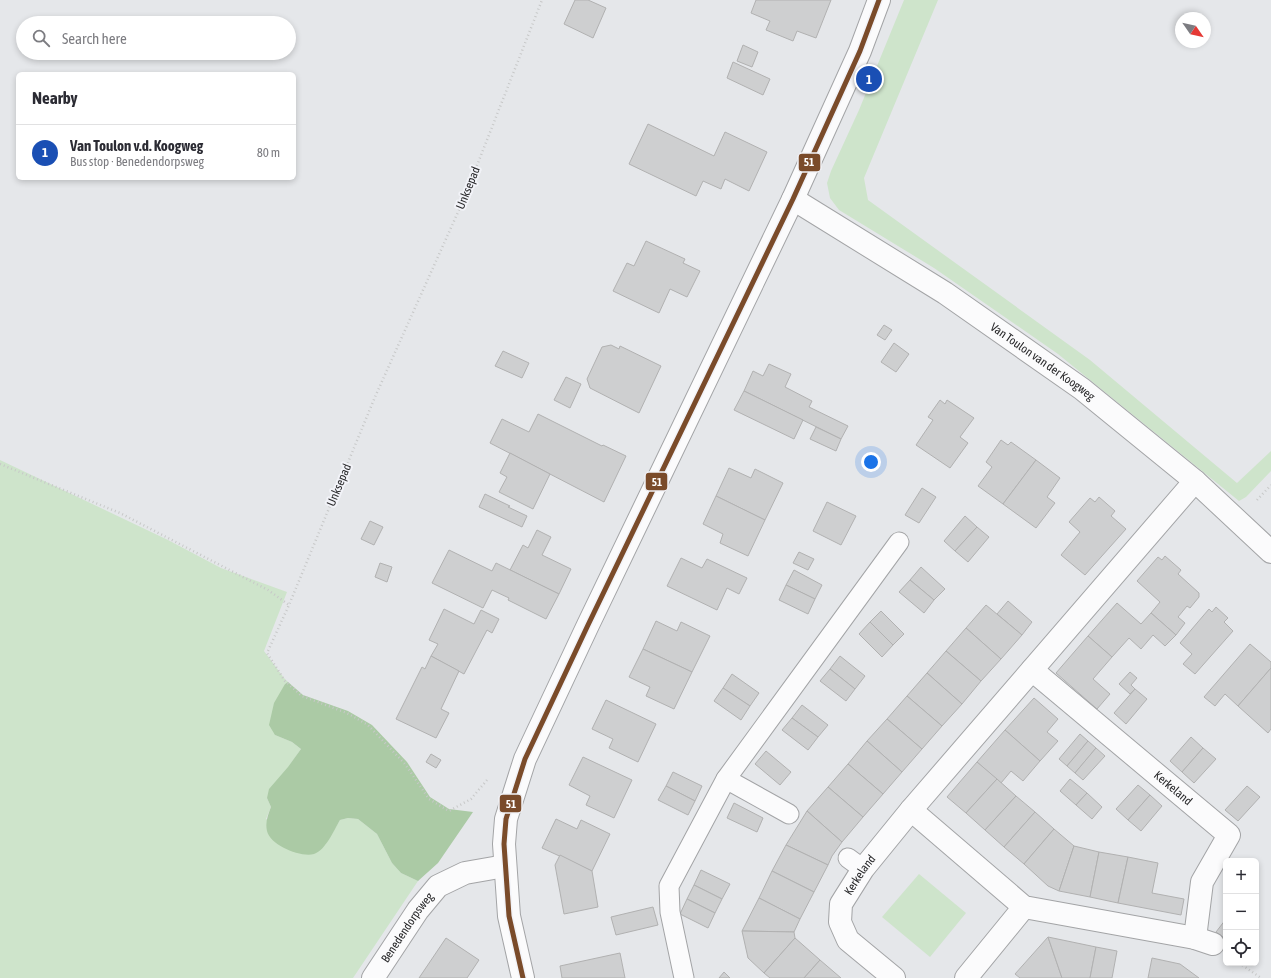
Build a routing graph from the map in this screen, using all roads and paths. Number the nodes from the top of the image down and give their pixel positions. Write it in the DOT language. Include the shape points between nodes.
graph roads {
  1 [pos="542,0"];
  2 [pos="879,0"];
  3 [pos="793,199"];
  4 [pos="0,464"];
  5 [pos="1195,481"];
  6 [pos="899,542"];
  7 [pos="1271,552"];
  8 [pos="289,605"];
  9 [pos="1032,670"];
  10 [pos="525,759"];
  11 [pos="726,779"];
  12 [pos="911,810"];
  13 [pos="789,814"];
  14 [pos="505,866"];
  15 [pos="1024,907"];
  16 [pos="1243,966"];
  17 [pos="373,978"];
  18 [pos="523,978"];
  19 [pos="684,978"];
  20 [pos="894,978"];
  21 [pos="966,978"];
  22 [pos="1260,978"];
  1 -- 8 [label="path, Unksepad" via="463,200 375,396"];
  2 -- 3 [label="street" via="860,51"];
  3 -- 5 [label="street, Van Toulon van der Koogweg" via="945,293 1082,389"];
  3 -- 10 [label="street"];
  4 -- 8 [label="path" via="120,513 268,590"];
  5 -- 7 [label="street, Van Toulon van der Koogweg"];
  5 -- 9 [label="street, Kerkeland"];
  6 -- 11 [label="lane"];
  8 -- 10 [label="path, Unksepad" via="267,652 284,681 302,696 348,713 368,725 405,764 428,799 449,811 471,799 497,768"];
  9 -- 12 [label="street, Kerkeland"];
  9 -- 15 [label="street, Kerkeland" via="1229,835 1202,882 1204,942"];
  10 -- 14 [label="street" via="506,819"];
  11 -- 13 [label="lane"];
  11 -- 19 [label="lane" via="669,886 670,912"];
  12 -- 15 [label="street"];
  12 -- 20 [label="street, Kerkeland" via="856,863 841,904 840,922 848,940"];
  14 -- 17 [label="street, Benedendorpsweg" via="465,873 438,886 418,910"];
  14 -- 18 [label="street" via="509,916"];
  15 -- 21 [label="street"];
  16 -- 22 [label="path"];
}
